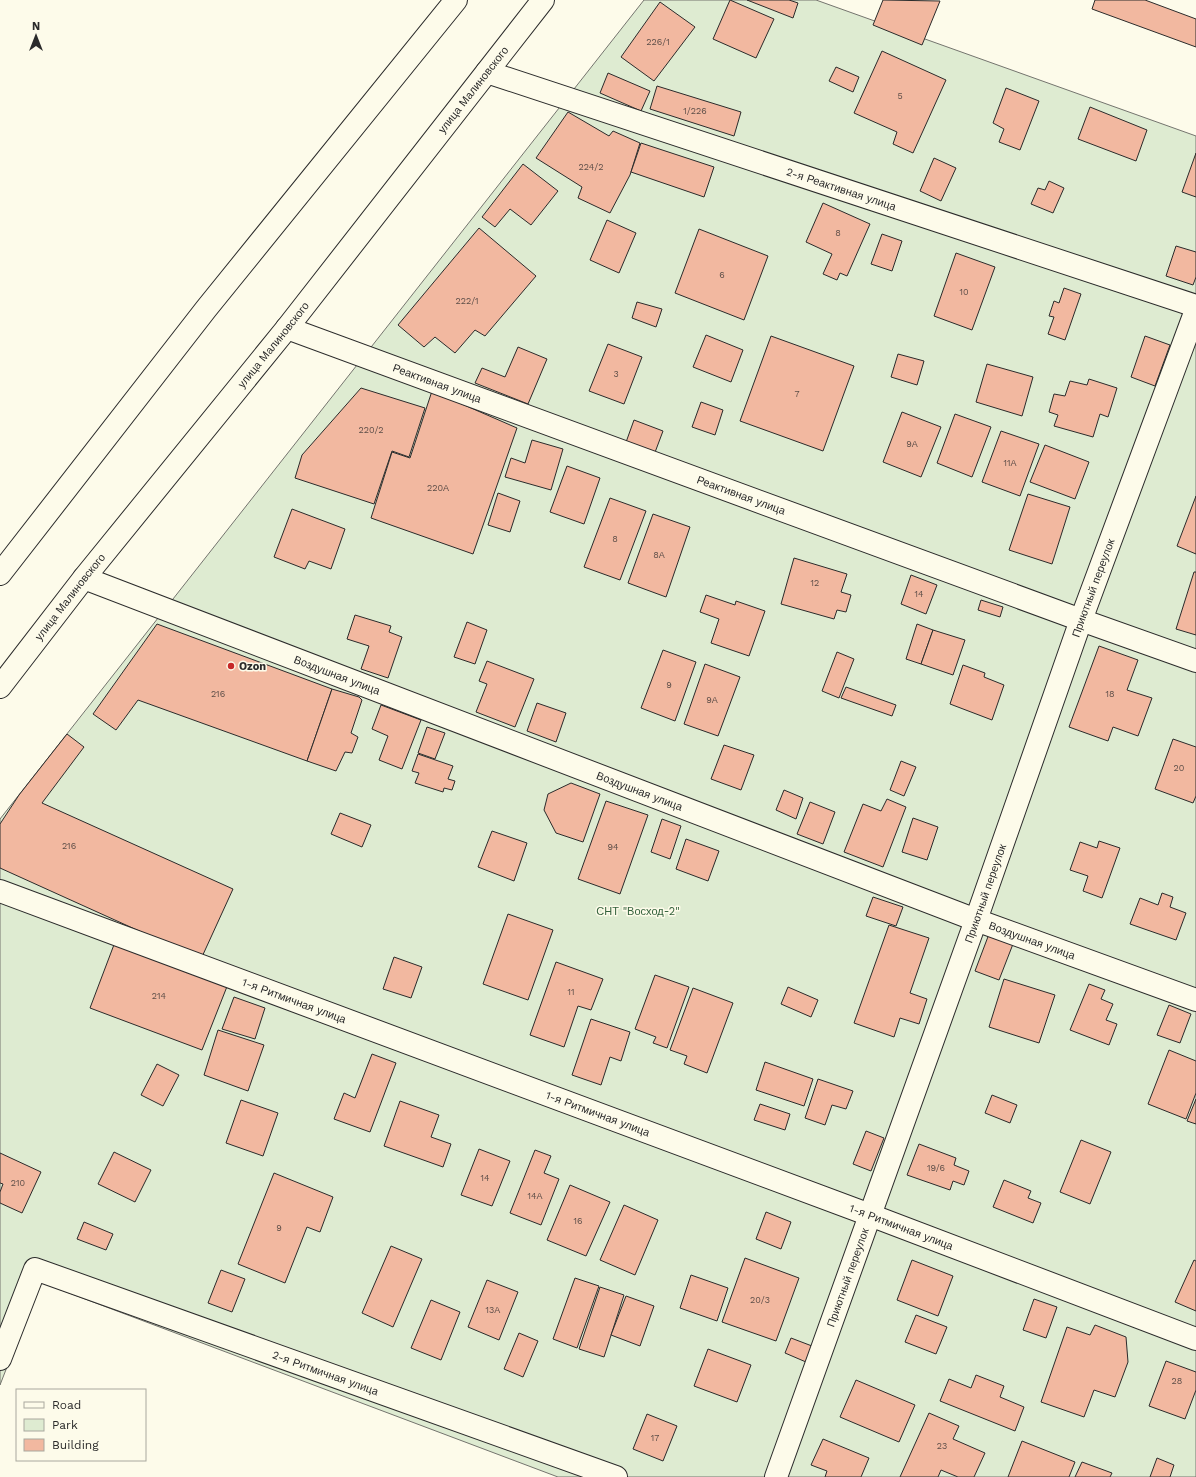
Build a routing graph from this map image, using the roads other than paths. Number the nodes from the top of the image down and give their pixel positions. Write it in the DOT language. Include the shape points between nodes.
graph roads {
  1 [pos="456,0"];
  2 [pos="543,0"];
  3 [pos="487,72"];
  4 [pos="1196,306"];
  5 [pos="1196,310"];
  6 [pos="286,328"];
  7 [pos="0,574"];
  8 [pos="84,578"];
  9 [pos="1081,620"];
  10 [pos="1196,661"];
  11 [pos="0,687"];
  12 [pos="0,891"];
  13 [pos="976,920"];
  14 [pos="1196,1000"];
  15 [pos="870,1215"];
  16 [pos="1196,1339"];
  17 [pos="0,1359"];
  18 [pos="616,1477"];
  19 [pos="776,1477"];
  1 -- 7 [label="main road" via="206,309"];
  2 -- 3 [label="main road, улица Малиновского"];
  3 -- 4 [label="main road, 2-я Реактивная улица"];
  3 -- 6 [label="main road, улица Малиновского"];
  5 -- 9 [label="main road, Приютный переулок"];
  6 -- 8 [label="main road, улица Малиновского"];
  6 -- 9 [label="main road, Реактивная улица"];
  8 -- 11 [label="main road, улица Малиновского"];
  8 -- 13 [label="main road, Воздушная улица"];
  9 -- 10 [label="main road, Реактивная улица"];
  9 -- 13 [label="main road, Приютный переулок"];
  12 -- 15 [label="main road, 1-я Ритмичная улица"];
  13 -- 14 [label="main road, Воздушная улица"];
  13 -- 15 [label="main road, Приютный переулок"];
  15 -- 16 [label="main road, 1-я Ритмичная улица"];
  15 -- 19 [label="main road, Приютный переулок"];
  17 -- 18 [label="main road, 2-я Ритмичная улица" via="35,1268"];
}
